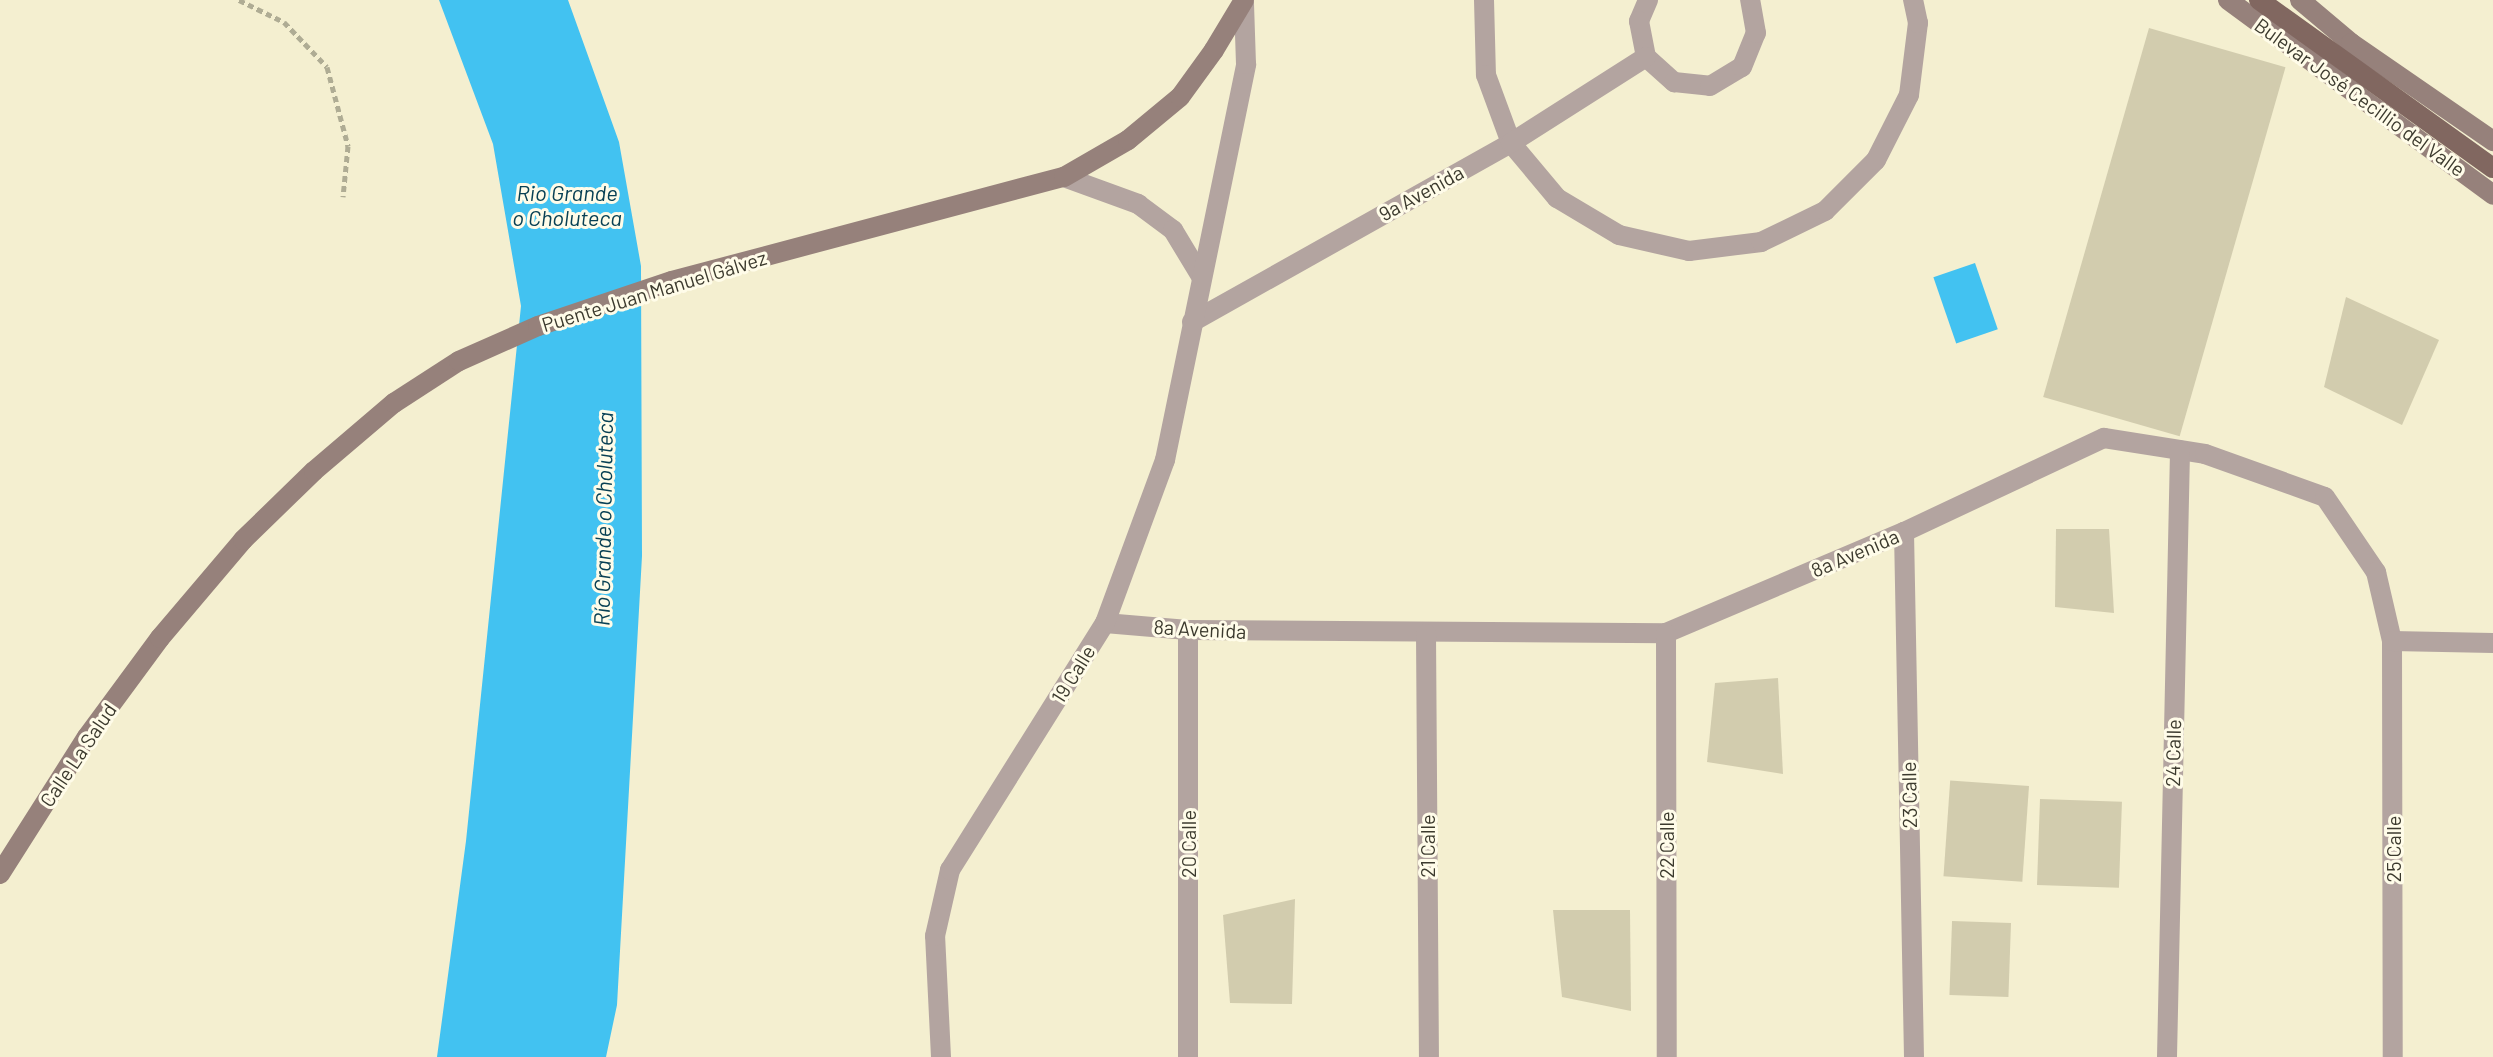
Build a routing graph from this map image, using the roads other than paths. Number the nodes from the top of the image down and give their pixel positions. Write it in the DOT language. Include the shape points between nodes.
graph roads {
  1 [pos="1484,0"];
  2 [pos="1648,0"];
  3 [pos="1750,0"];
  4 [pos="1913,0"];
  5 [pos="2228,0"];
  6 [pos="2259,0"];
  7 [pos="2300,0"];
  8 [pos="1244,1"];
  9 [pos="1646,57"];
  10 [pos="2493,141"];
  11 [pos="1511,143"];
  12 [pos="2493,168"];
  13 [pos="1064,177"];
  14 [pos="2493,195"];
  15 [pos="1202,278"];
  16 [pos="1192,322"];
  17 [pos="2180,450"];
  18 [pos="1904,532"];
  19 [pos="1105,623"];
  20 [pos="1188,630"];
  21 [pos="1666,633"];
  22 [pos="1426,634"];
  23 [pos="160,638"];
  24 [pos="2392,641"];
  25 [pos="2493,643"];
  26 [pos="0,874"];
  27 [pos="941,1057"];
  28 [pos="1188,1057"];
  29 [pos="1429,1057"];
  30 [pos="1667,1057"];
  31 [pos="1914,1057"];
  32 [pos="2167,1057"];
  33 [pos="2393,1057"];
  1 -- 11 [label="street" via="1486,75"];
  2 -- 9 [label="street" via="1639,21"];
  3 -- 9 [label="street" via="1756,33 1742,67 1710,86 1674,82"];
  4 -- 11 [label="street" via="1918,23 1909,95 1876,160 1825,211 1761,242 1689,251 1619,235 1557,198"];
  5 -- 14 [label="main road, Bulevar José Cecillio del Valle"];
  6 -- 12 [label="main road"];
  7 -- 10 [label="main road, Bulevar José Cecillio del Valle" via="2351,43"];
  8 -- 13 [label="main road" via="1180,97 1128,140"];
  8 -- 15 [label="street, 19 Calle" via="1246,64"];
  9 -- 11 [label="street, 9a Avenida"];
  11 -- 16 [label="street, 9a Avenida"];
  13 -- 15 [label="street" via="1138,204 1173,230"];
  13 -- 23 [label="main road, Puente Juan Manuel Gálvez" via="672,281 538,326 459,361 394,403 314,471 243,540"];
  15 -- 16 [label="street, 19 Calle"];
  16 -- 19 [label="street, 19 Calle" via="1165,460"];
  17 -- 18 [label="street, 8a Avenida" via="2104,438"];
  17 -- 24 [label="street, 8a Avenida" via="2325,497 2376,572"];
  17 -- 32 [label="street, 24 Calle"];
  18 -- 21 [label="street, 8a Avenida"];
  18 -- 31 [label="street, 23 Calle"];
  19 -- 20 [label="street, 8a Avenida"];
  19 -- 27 [label="street, 19 Calle" via="950,870 935,936"];
  20 -- 22 [label="street, 8a Avenida"];
  20 -- 28 [label="street, 20 Calle"];
  21 -- 22 [label="street, 8a Avenida"];
  21 -- 30 [label="street, 22 Calle"];
  22 -- 29 [label="street, 21 Calle"];
  23 -- 26 [label="main road, Calle La Salud" via="87,737"];
  24 -- 25 [label="street"];
  24 -- 33 [label="street, 25 Calle"];
}
